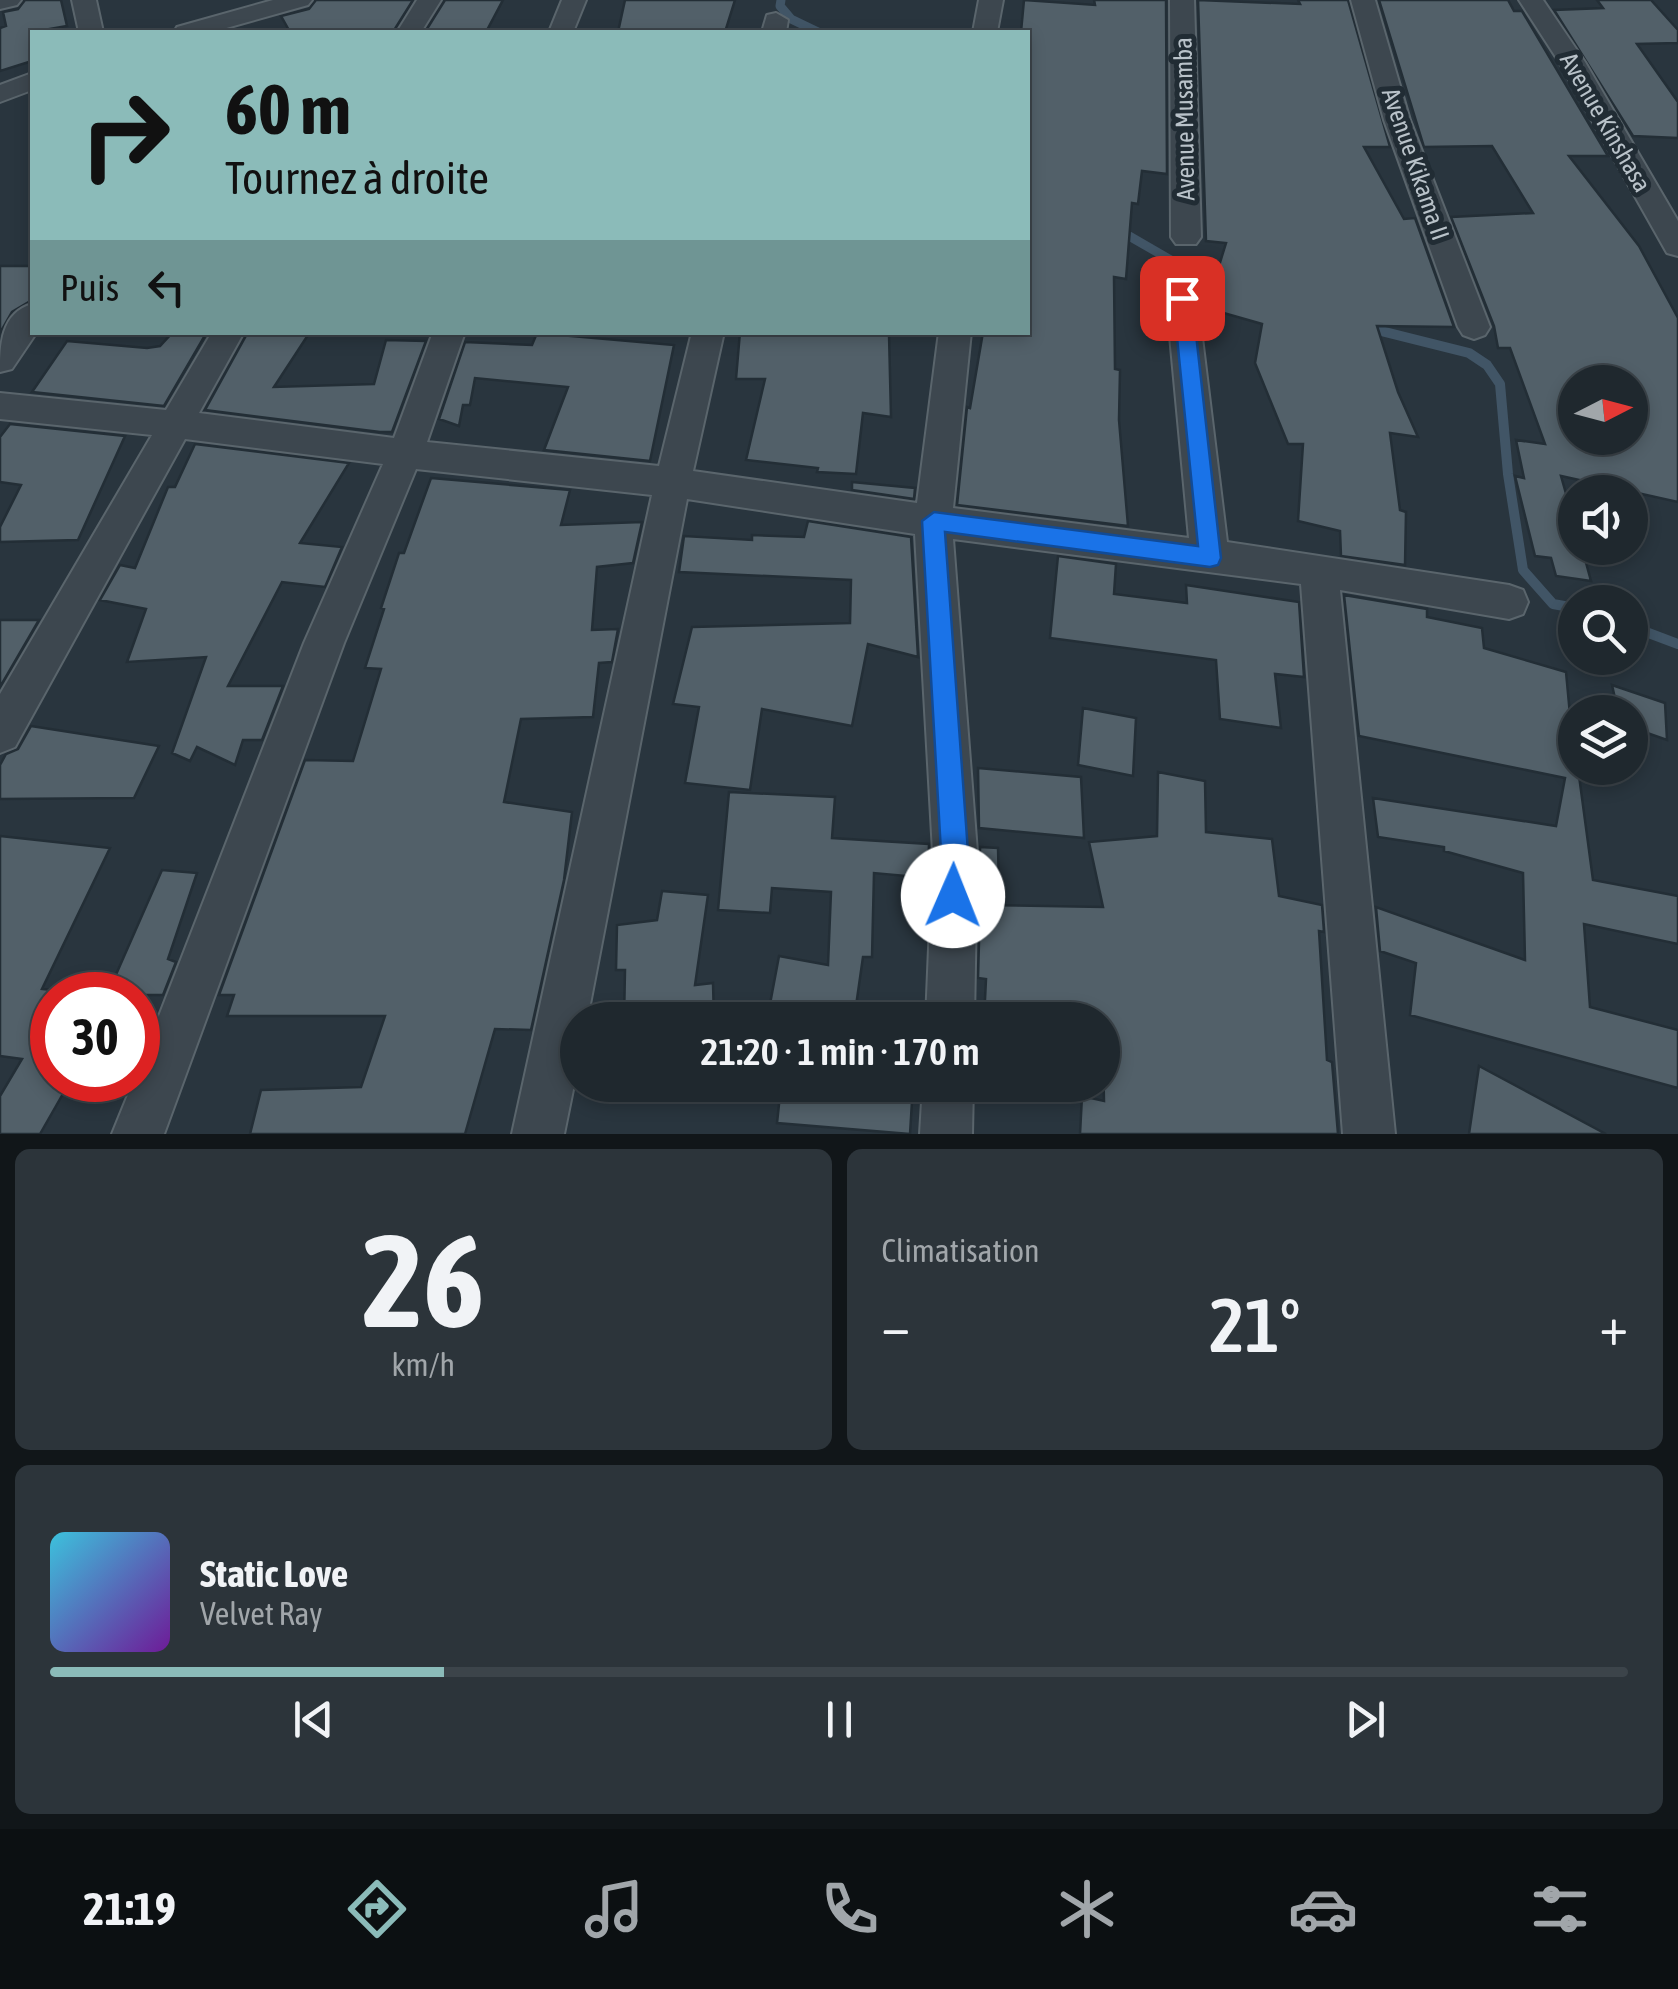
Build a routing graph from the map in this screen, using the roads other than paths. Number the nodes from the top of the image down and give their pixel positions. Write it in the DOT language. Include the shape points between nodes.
graph roads {
  1 [pos="9,0"];
  2 [pos="84,0"];
  3 [pos="300,0"];
  4 [pos="428,0"];
  5 [pos="574,0"];
  6 [pos="990,0"];
  7 [pos="1182,0"];
  8 [pos="1363,0"];
  9 [pos="1531,0"];
  10 [pos="0,2"];
  11 [pos="223,26"];
  12 [pos="91,30"];
  13 [pos="410,30"];
  14 [pos="563,30"];
  15 [pos="986,30"];
  16 [pos="30,82"];
  17 [pos="0,94"];
  18 [pos="1186,237"];
  19 [pos="1678,246"];
  20 [pos="1179,272"];
  21 [pos="30,318"];
  22 [pos="1474,327"];
  23 [pos="226,335"];
  24 [pos="448,335"];
  25 [pos="707,335"];
  26 [pos="955,335"];
  27 [pos="0,360"];
  28 [pos="0,406"];
  29 [pos="172,424"];
  30 [pos="405,454"];
  31 [pos="671,482"];
  32 [pos="934,521"];
  33 [pos="1210,558"];
  34 [pos="1319,570"];
  35 [pos="1509,602"];
  36 [pos="0,733"];
  37 [pos="950,1002"];
  38 [pos="947,1102"];
  39 [pos="138,1134"];
  40 [pos="538,1134"];
  41 [pos="946,1134"];
  42 [pos="1369,1134"];
  1 -- 10 [label="street"];
  2 -- 12 [label="street"];
  3 -- 11 [label="street"];
  4 -- 13 [label="street"];
  5 -- 14 [label="street"];
  6 -- 15 [label="street"];
  7 -- 18 [label="street, Avenue Musamba"];
  8 -- 22 [label="street, Avenue Kikama II" via="1397,120"];
  9 -- 19 [label="street, Avenue Kinshasa"];
  16 -- 17 [label="street"];
  20 -- 33 [label="street"];
  21 -- 27 [label="street"];
  23 -- 29 [label="street"];
  24 -- 30 [label="street"];
  25 -- 31 [label="street"];
  26 -- 32 [label="street"];
  28 -- 29 [label="street"];
  29 -- 30 [label="street"];
  29 -- 36 [label="street"];
  30 -- 31 [label="street"];
  30 -- 39 [label="street" via="324,643"];
  31 -- 32 [label="street"];
  31 -- 40 [label="street"];
  32 -- 33 [label="street"];
  32 -- 37 [label="street" via="954,852"];
  33 -- 34 [label="street"];
  34 -- 35 [label="street"];
  34 -- 42 [label="street"];
  38 -- 41 [label="street"];
}
